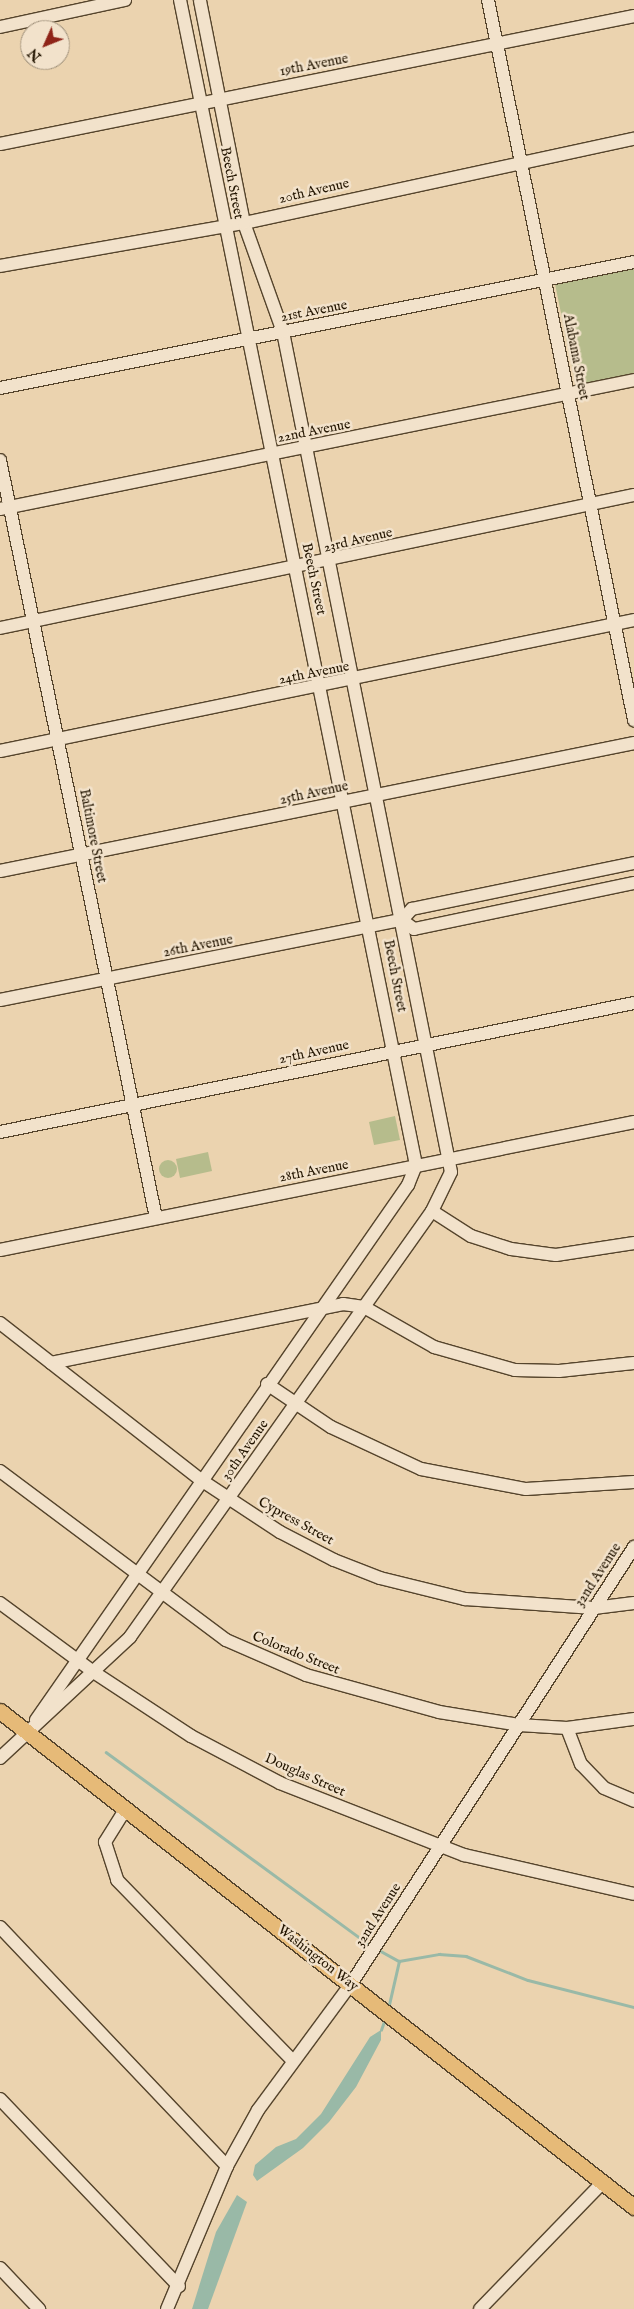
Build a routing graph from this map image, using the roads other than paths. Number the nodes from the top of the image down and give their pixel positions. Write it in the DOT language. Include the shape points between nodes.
graph roads {
  1 [pos="125,0"];
  2 [pos="180,0"];
  3 [pos="200,0"];
  4 [pos="488,0"];
  5 [pos="634,16"];
  6 [pos="0,27"];
  7 [pos="497,46"];
  8 [pos="220,98"];
  9 [pos="200,102"];
  10 [pos="634,139"];
  11 [pos="0,144"];
  12 [pos="519,161"];
  13 [pos="244,222"];
  14 [pos="225,226"];
  15 [pos="634,262"];
  16 [pos="0,266"];
  17 [pos="545,282"];
  18 [pos="283,332"];
  19 [pos="249,339"];
  20 [pos="634,380"];
  21 [pos="0,388"];
  22 [pos="568,394"];
  23 [pos="308,449"];
  24 [pos="273,455"];
  25 [pos="0,460"];
  26 [pos="634,495"];
  27 [pos="592,503"];
  28 [pos="5,508"];
  29 [pos="331,562"];
  30 [pos="296,569"];
  31 [pos="634,620"];
  32 [pos="33,622"];
  33 [pos="613,624"];
  34 [pos="0,628"];
  35 [pos="355,680"];
  36 [pos="320,687"];
  37 [pos="634,720"];
  38 [pos="58,740"];
  39 [pos="634,743"];
  40 [pos="0,751"];
  41 [pos="377,795"];
  42 [pos="344,802"];
  43 [pos="80,856"];
  44 [pos="634,863"];
  45 [pos="0,871"];
  46 [pos="634,883"];
  47 [pos="402,920"];
  48 [pos="369,927"];
  49 [pos="106,980"];
  50 [pos="0,1000"];
  51 [pos="634,1003"];
  52 [pos="427,1045"];
  53 [pos="395,1051"];
  54 [pos="132,1105"];
  55 [pos="634,1122"];
  56 [pos="0,1132"];
  57 [pos="451,1159"];
  58 [pos="416,1166"];
  59 [pos="432,1211"];
  60 [pos="156,1218"];
  61 [pos="634,1243"];
  62 [pos="0,1250"];
  63 [pos="364,1307"];
  64 [pos="320,1308"];
  65 [pos="0,1323"];
  66 [pos="634,1362"];
  67 [pos="51,1363"];
  68 [pos="267,1384"];
  69 [pos="295,1403"];
  70 [pos="0,1471"];
  71 [pos="201,1480"];
  72 [pos="634,1482"];
  73 [pos="229,1499"];
  74 [pos="634,1546"];
  75 [pos="135,1575"];
  76 [pos="160,1595"];
  77 [pos="0,1603"];
  78 [pos="634,1603"];
  79 [pos="594,1608"];
  80 [pos="78,1660"];
  81 [pos="95,1673"];
  82 [pos="0,1711"];
  83 [pos="634,1719"];
  84 [pos="519,1725"];
  85 [pos="566,1728"];
  86 [pos="27,1732"];
  87 [pos="0,1758"];
  88 [pos="634,1801"];
  89 [pos="125,1810"];
  90 [pos="441,1847"];
  91 [pos="634,1894"];
  92 [pos="0,1927"];
  93 [pos="351,1984"];
  94 [pos="293,2061"];
  95 [pos="0,2099"];
  96 [pos="227,2166"];
  97 [pos="602,2184"];
  98 [pos="634,2207"];
  99 [pos="0,2268"];
  100 [pos="179,2286"];
  101 [pos="39,2309"];
  102 [pos="167,2309"];
  103 [pos="480,2309"];
  1 -- 6 [label="street"];
  2 -- 9 [label="street, Beech Street"];
  3 -- 8 [label="street, Beech Street"];
  4 -- 7 [label="street, Alabama Street"];
  5 -- 7 [label="street, 19th Avenue"];
  7 -- 8 [label="street, 19th Avenue"];
  7 -- 12 [label="street, Alabama Street"];
  8 -- 9 [label="street, 19th Avenue"];
  8 -- 13 [label="street, Beech Street"];
  9 -- 11 [label="street, 19th Avenue"];
  9 -- 14 [label="street, Beech Street"];
  10 -- 12 [label="street, 20th Avenue"];
  12 -- 13 [label="street, 20th Avenue"];
  12 -- 17 [label="street, Alabama Street"];
  13 -- 14 [label="street, 20th Avenue"];
  13 -- 18 [label="street, Beech Street"];
  14 -- 16 [label="street, 20th Avenue"];
  14 -- 19 [label="street, Beech Street"];
  15 -- 17 [label="street, 21st Avenue"];
  17 -- 18 [label="street, 21st Avenue"];
  17 -- 22 [label="street, Alabama Street"];
  18 -- 19 [label="street, 21st Avenue"];
  18 -- 23 [label="street, Beech Street"];
  19 -- 21 [label="street, 21st Avenue"];
  19 -- 24 [label="street, Beech Street"];
  20 -- 22 [label="street, 22nd Avenue"];
  22 -- 23 [label="street, 22nd Avenue"];
  22 -- 27 [label="street, Alabama Street"];
  23 -- 24 [label="street, 22nd Avenue"];
  23 -- 29 [label="street, Beech Street"];
  24 -- 28 [label="street, 22nd Avenue"];
  24 -- 30 [label="street, Beech Street"];
  25 -- 28 [label="street, Baltimore Street"];
  26 -- 27 [label="street, 23rd Avenue"];
  27 -- 29 [label="street, 23rd Avenue"];
  27 -- 33 [label="street, Alabama Street"];
  28 -- 32 [label="street, Baltimore Street"];
  29 -- 30 [label="street, 23rd Avenue"];
  29 -- 35 [label="street, Beech Street"];
  30 -- 32 [label="street, 23rd Avenue"];
  30 -- 36 [label="street, Beech Street"];
  31 -- 33 [label="street, 24th Avenue"];
  32 -- 34 [label="street, 23rd Avenue"];
  32 -- 38 [label="street, Baltimore Street"];
  33 -- 35 [label="street, 24th Avenue"];
  33 -- 37 [label="street, Alabama Street"];
  35 -- 36 [label="street, 24th Avenue"];
  35 -- 41 [label="street, Beech Street"];
  36 -- 38 [label="street, 24th Avenue"];
  36 -- 42 [label="street, Beech Street"];
  38 -- 40 [label="street, 24th Avenue"];
  38 -- 43 [label="street, Baltimore Street"];
  39 -- 41 [label="street, 25th Avenue"];
  41 -- 42 [label="street, 25th Avenue"];
  41 -- 47 [label="street, Beech Street"];
  42 -- 43 [label="street, 25th Avenue"];
  42 -- 48 [label="street, Beech Street"];
  43 -- 45 [label="street, 25th Avenue"];
  43 -- 49 [label="street, Baltimore Street"];
  44 -- 47 [label="street, 26th Avenue" via="412,909"];
  46 -- 47 [label="street, 26th Avenue" via="414,929"];
  47 -- 48 [label="street, 26th Avenue"];
  47 -- 52 [label="street, Beech Street"];
  48 -- 49 [label="street, 26th Avenue"];
  48 -- 53 [label="street, Beech Street"];
  49 -- 50 [label="street, 26th Avenue"];
  49 -- 54 [label="street, Baltimore Street"];
  51 -- 52 [label="street, 27th Avenue"];
  52 -- 53 [label="street, 27th Avenue"];
  52 -- 57 [label="street, Beech Street"];
  53 -- 54 [label="street, 27th Avenue"];
  53 -- 58 [label="street, Beech Street"];
  54 -- 56 [label="street, 27th Avenue"];
  54 -- 60 [label="street, Baltimore Street"];
  55 -- 57 [label="street, 28th Avenue"];
  57 -- 58 [label="street, 28th Avenue"];
  57 -- 59 [label="street, 30th Avenue" via="447,1184"];
  58 -- 60 [label="street, 28th Avenue"];
  58 -- 64 [label="street, 30th Avenue" via="408,1185"];
  59 -- 61 [label="street" via="472,1236 511,1249 556,1255"];
  59 -- 63 [label="street, 30th Avenue"];
  60 -- 62 [label="street, 28th Avenue"];
  63 -- 64 [label="street" via="343,1304"];
  63 -- 66 [label="street" via="434,1347 514,1370 559,1371"];
  63 -- 69 [label="street, 30th Avenue"];
  64 -- 67 [label="street"];
  64 -- 68 [label="street, 30th Avenue"];
  65 -- 67 [label="street, Cypress Street"];
  67 -- 71 [label="street, Cypress Street"];
  68 -- 69 [label="street"];
  68 -- 71 [label="street, 30th Avenue"];
  69 -- 72 [label="street" via="372,1449 421,1469 467,1480 526,1489"];
  69 -- 73 [label="street, 30th Avenue"];
  70 -- 75 [label="street, Colorado Street"];
  71 -- 73 [label="street, Cypress Street"];
  71 -- 75 [label="street, 30th Avenue"];
  73 -- 76 [label="street, 30th Avenue"];
  73 -- 79 [label="street, Cypress Street" via="280,1532 380,1578 484,1602"];
  74 -- 79 [label="street, 32nd Avenue"];
  75 -- 76 [label="street, Colorado Street"];
  75 -- 80 [label="street, 30th Avenue"];
  76 -- 81 [label="street, 30th Avenue" via="130,1637"];
  76 -- 84 [label="street, Colorado Street" via="226,1640 306,1675 438,1712"];
  77 -- 80 [label="street, Douglas Street"];
  78 -- 79 [label="street, Cypress Street"];
  79 -- 84 [label="street, 32nd Avenue"];
  80 -- 81 [label="street, Douglas Street"];
  80 -- 86 [label="street, 30th Avenue"];
  81 -- 86 [label="street, 30th Avenue"];
  81 -- 90 [label="street, Douglas Street" via="191,1736 280,1783"];
  82 -- 86 [label="main road, Washington Way"];
  83 -- 85 [label="street, Colorado Street"];
  84 -- 85 [label="street, Colorado Street"];
  84 -- 90 [label="street, 32nd Avenue"];
  85 -- 88 [label="street" via="581,1764 604,1788"];
  86 -- 87 [label="street, 30th Avenue"];
  86 -- 89 [label="main road, Washington Way"];
  89 -- 93 [label="main road, Washington Way"];
  89 -- 94 [label="street" via="110,1827 105,1842 117,1880"];
  90 -- 91 [label="street, Douglas Street"];
  90 -- 93 [label="street, 32nd Avenue"];
  92 -- 96 [label="street"];
  93 -- 94 [label="street, 32nd Avenue"];
  93 -- 97 [label="main road, Washington Way"];
  94 -- 96 [label="street, 32nd Avenue" via="258,2110"];
  95 -- 100 [label="street"];
  96 -- 100 [label="street, 32nd Avenue"];
  97 -- 98 [label="main road, Washington Way"];
  97 -- 103 [label="street"];
  99 -- 101 [label="street"];
  100 -- 102 [label="street, 32nd Avenue"];
}
